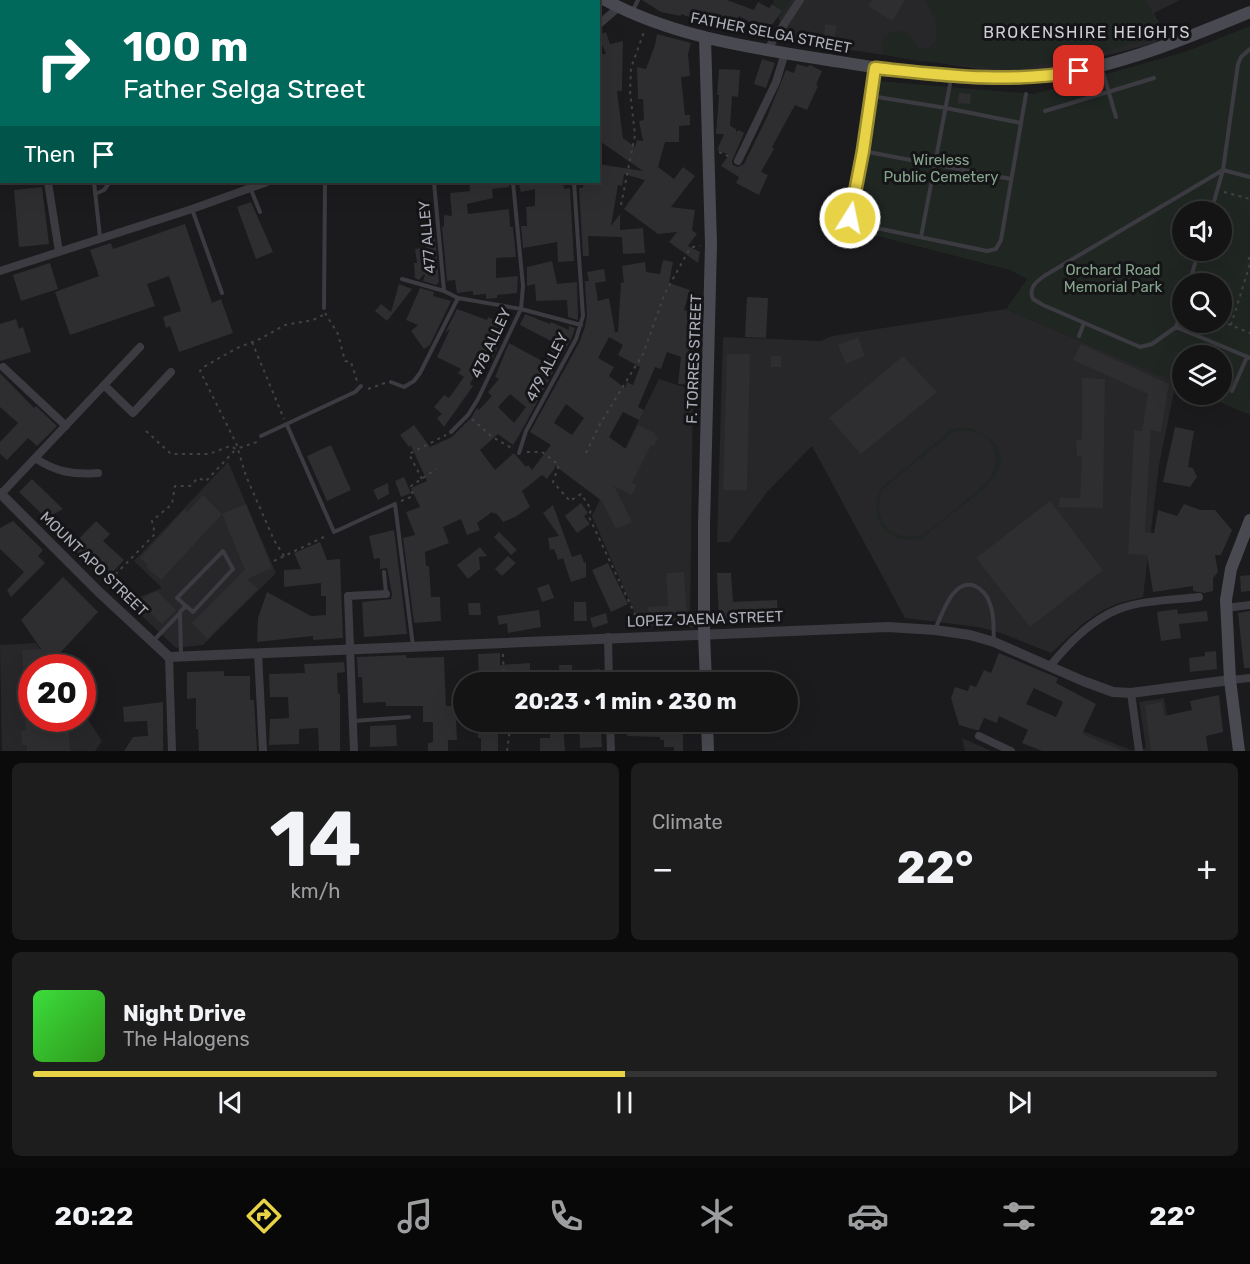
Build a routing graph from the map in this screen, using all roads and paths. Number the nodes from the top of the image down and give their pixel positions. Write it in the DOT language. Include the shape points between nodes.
graph roads {
  1 [pos="605,0"];
  2 [pos="638,0"];
  3 [pos="800,0"];
  4 [pos="619,8"];
  5 [pos="1250,12"];
  6 [pos="631,14"];
  7 [pos="648,20"];
  8 [pos="600,22"];
  9 [pos="705,37"];
  10 [pos="1250,49"];
  11 [pos="767,50"];
  12 [pos="785,53"];
  13 [pos="1101,65"];
  14 [pos="875,68"];
  15 [pos="952,76"];
  16 [pos="1154,78"];
  17 [pos="1108,91"];
  18 [pos="1026,94"];
  19 [pos="871,96"];
  20 [pos="946,108"];
  21 [pos="1046,111"];
  22 [pos="1116,117"];
  23 [pos="1021,123"];
  24 [pos="708,151"];
  25 [pos="863,151"];
  26 [pos="738,161"];
  27 [pos="935,163"];
  28 [pos="1223,170"];
  29 [pos="1250,177"];
  30 [pos="1011,179"];
  31 [pos="48,183"];
  32 [pos="94,183"];
  33 [pos="109,183"];
  34 [pos="325,183"];
  35 [pos="434,183"];
  36 [pos="513,183"];
  37 [pos="574,183"];
  38 [pos="249,184"];
  39 [pos="1217,190"];
  40 [pos="95,194"];
  41 [pos="1250,199"];
  42 [pos="1214,201"];
  43 [pos="621,205"];
  44 [pos="192,208"];
  45 [pos="260,212"];
  46 [pos="921,237"];
  47 [pos="100,239"];
  48 [pos="711,244"];
  49 [pos="60,252"];
  50 [pos="1250,257"];
  51 [pos="1250,264"];
  52 [pos="0,271"];
  53 [pos="402,279"];
  54 [pos="444,291"];
  55 [pos="222,292"];
  56 [pos="458,298"];
  57 [pos="521,309"];
  58 [pos="325,310"];
  59 [pos="1232,322"];
  60 [pos="1084,323"];
  61 [pos="581,325"];
  62 [pos="1232,325"];
  63 [pos="1172,330"];
  64 [pos="1191,333"];
  65 [pos="1250,333"];
  66 [pos="1079,336"];
  67 [pos="252,342"];
  68 [pos="140,347"];
  69 [pos="1249,357"];
  70 [pos="3,367"];
  71 [pos="171,372"];
  72 [pos="391,382"];
  73 [pos="104,385"];
  74 [pos="361,386"];
  75 [pos="1232,391"];
  76 [pos="468,415"];
  77 [pos="287,425"];
  78 [pos="66,426"];
  79 [pos="146,431"];
  80 [pos="451,432"];
  81 [pos="261,436"];
  82 [pos="236,449"];
  83 [pos="519,453"];
  84 [pos="586,453"];
  85 [pos="35,458"];
  86 [pos="436,469"];
  87 [pos="98,473"];
  88 [pos="422,479"];
  89 [pos="0,494"];
  90 [pos="395,504"];
  91 [pos="1250,520"];
  92 [pos="334,532"];
  93 [pos="1237,550"];
  94 [pos="1250,550"];
  95 [pos="284,556"];
  96 [pos="274,561"];
  97 [pos="384,572"];
  98 [pos="99,592"];
  99 [pos="386,594"];
  100 [pos="1198,597"];
  101 [pos="1250,605"];
  102 [pos="186,606"];
  103 [pos="1225,608"];
  104 [pos="180,612"];
  105 [pos="935,630"];
  106 [pos="704,634"];
  107 [pos="645,636"];
  108 [pos="608,637"];
  109 [pos="152,642"];
  110 [pos="503,642"];
  111 [pos="994,642"];
  112 [pos="413,647"];
  113 [pos="351,649"];
  114 [pos="258,653"];
  115 [pos="181,656"];
  116 [pos="169,657"];
  117 [pos="1050,666"];
  118 [pos="504,672"];
  119 [pos="609,672"];
  120 [pos="706,672"];
  121 [pos="1250,678"];
  122 [pos="1230,680"];
  123 [pos="1131,693"];
  124 [pos="409,717"];
  125 [pos="353,721"];
  126 [pos="510,732"];
  127 [pos="610,732"];
  128 [pos="707,732"];
  129 [pos="979,736"];
  130 [pos="172,751"];
  131 [pos="263,751"];
  132 [pos="354,751"];
  133 [pos="507,751"];
  134 [pos="611,751"];
  135 [pos="708,751"];
  136 [pos="1011,751"];
  137 [pos="1139,751"];
  138 [pos="1239,751"];
  1 -- 4 [label="main road, FATHER SELGA STREET"];
  2 -- 6 [label="lane"];
  3 -- 11 [label="street"];
  4 -- 6 [label="main road, FATHER SELGA STREET"];
  4 -- 8 [label="street"];
  5 -- 13 [label="main road, FATHER SELGA STREET"];
  6 -- 7 [label="main road, FATHER SELGA STREET"];
  7 -- 9 [label="main road, FATHER SELGA STREET"];
  7 -- 43 [label="path" via="631,68 635,135"];
  9 -- 11 [label="main road, FATHER SELGA STREET"];
  9 -- 24 [label="main road, F. TORRES STREET"];
  10 -- 28 [label="lane" via="1238,64"];
  11 -- 12 [label="main road, FATHER SELGA STREET"];
  12 -- 14 [label="main road, FATHER SELGA STREET"];
  12 -- 26 [label="street" via="776,82"];
  13 -- 15 [label="main road, FATHER SELGA STREET" via="1034,78"];
  13 -- 17 [label="lane"];
  14 -- 15 [label="main road, FATHER SELGA STREET"];
  14 -- 19 [label="lane"];
  15 -- 20 [label="lane"];
  16 -- 17 [label="lane"];
  17 -- 21 [label="lane"];
  17 -- 22 [label="lane"];
  18 -- 23 [label="lane"];
  19 -- 20 [label="lane"];
  19 -- 25 [label="lane"];
  20 -- 23 [label="lane"];
  20 -- 27 [label="lane"];
  23 -- 30 [label="lane"];
  24 -- 26 [label="path"];
  24 -- 48 [label="main road, F. TORRES STREET"];
  25 -- 27 [label="lane"];
  25 -- 46 [label="lane" via="850,218 857,224"];
  27 -- 30 [label="lane"];
  27 -- 46 [label="lane"];
  28 -- 29 [label="lane"];
  28 -- 39 [label="lane"];
  28 -- 60 [label="lane" via="1033,285 1031,295 1037,302"];
  30 -- 46 [label="lane" via="1001,240 996,249 987,251"];
  31 -- 49 [label="street"];
  32 -- 40 [label="lane"];
  33 -- 40 [label="lane"];
  34 -- 58 [label="lane"];
  35 -- 54 [label="lane, 477 ALLEY"];
  36 -- 57 [label="lane, 478 ALLEY" via="523,286"];
  37 -- 61 [label="lane, 479 ALLEY"];
  38 -- 44 [label="street"];
  38 -- 45 [label="lane"];
  39 -- 41 [label="path"];
  39 -- 42 [label="lane"];
  40 -- 47 [label="lane"];
  44 -- 47 [label="street"];
  44 -- 55 [label="lane"];
  47 -- 49 [label="street"];
  48 -- 84 [label="path" via="693,247 678,269 665,292 643,354"];
  48 -- 106 [label="main road, F. TORRES STREET"];
  49 -- 52 [label="street"];
  50 -- 51 [label="path"];
  51 -- 59 [label="path"];
  53 -- 54 [label="lane"];
  54 -- 56 [label="lane"];
  56 -- 57 [label="lane"];
  56 -- 72 [label="lane" via="414,381 404,387"];
  57 -- 61 [label="lane"];
  57 -- 76 [label="lane, 478 ALLEY"];
  58 -- 67 [label="path" via="313,320 285,325"];
  58 -- 74 [label="path" via="338,334 345,361 351,362"];
  60 -- 63 [label="lane" via="1140,347 1152,344"];
  60 -- 66 [label="lane"];
  61 -- 83 [label="lane, 479 ALLEY" via="526,431"];
  62 -- 65 [label="path"];
  64 -- 69 [label="lane"];
  67 -- 77 [label="path"];
  67 -- 82 [label="path" via="200,371"];
  68 -- 73 [label="street"];
  69 -- 75 [label="lane"];
  70 -- 78 [label="street"];
  71 -- 73 [label="street" via="133,412"];
  72 -- 74 [label="path" via="366,390"];
  73 -- 78 [label="street"];
  74 -- 77 [label="lane"];
  76 -- 80 [label="lane, 478 ALLEY"];
  76 -- 83 [label="path"];
  77 -- 81 [label="lane"];
  77 -- 92 [label="lane"];
  78 -- 85 [label="street"];
  79 -- 82 [label="path" via="171,454 209,454 231,446"];
  80 -- 88 [label="path" via="409,454"];
  81 -- 82 [label="path"];
  82 -- 95 [label="path"];
  82 -- 98 [label="path" via="206,481 198,478 190,486 175,486 172,504 152,521 155,534"];
  83 -- 107 [label="path" via="542,452 559,465 553,482 570,501 581,494"];
  85 -- 87 [label="street" via="58,471"];
  85 -- 89 [label="street"];
  86 -- 88 [label="path"];
  88 -- 90 [label="path" via="411,486 413,496"];
  89 -- 98 [label="street, MOUNT APO STREET"];
  90 -- 92 [label="lane"];
  90 -- 112 [label="lane"];
  91 -- 93 [label="main road"];
  92 -- 95 [label="path"];
  93 -- 94 [label="street"];
  93 -- 103 [label="main road"];
  95 -- 96 [label="path"];
  97 -- 99 [label="lane"];
  98 -- 109 [label="street, MOUNT APO STREET"];
  99 -- 113 [label="street" via="348,596"];
  100 -- 117 [label="street" via="1119,609 1082,632"];
  101 -- 103 [label="street"];
  102 -- 102 [label="lane" via="194,612 233,569 223,551 177,598"];
  102 -- 104 [label="lane"];
  103 -- 122 [label="main road"];
  104 -- 109 [label="lane"];
  104 -- 115 [label="lane"];
  105 -- 106 [label="street, LOPEZ JAENA STREET" via="888,627"];
  105 -- 111 [label="street, LOPEZ JAENA STREET"];
  105 -- 111 [label="lane" via="952,596 969,585 984,592 990,603"];
  106 -- 107 [label="street, LOPEZ JAENA STREET"];
  106 -- 120 [label="main road, F. TORRES STREET"];
  107 -- 108 [label="street, LOPEZ JAENA STREET"];
  108 -- 110 [label="street, LOPEZ JAENA STREET"];
  108 -- 119 [label="street"];
  109 -- 116 [label="street, MOUNT APO STREET"];
  110 -- 112 [label="street, LOPEZ JAENA STREET"];
  110 -- 118 [label="path"];
  111 -- 117 [label="street, LOPEZ JAENA STREET"];
  112 -- 113 [label="street, LOPEZ JAENA STREET"];
  113 -- 114 [label="street, LOPEZ JAENA STREET"];
  113 -- 125 [label="street"];
  114 -- 115 [label="street, LOPEZ JAENA STREET"];
  114 -- 131 [label="street"];
  115 -- 116 [label="street, LOPEZ JAENA STREET"];
  116 -- 130 [label="street"];
  117 -- 123 [label="street, LOPEZ JAENA STREET" via="1099,688"];
  121 -- 122 [label="street"];
  122 -- 123 [label="street, LOPEZ JAENA STREET"];
  122 -- 138 [label="main road"];
  123 -- 137 [label="street"];
  124 -- 125 [label="lane"];
  125 -- 132 [label="street"];
  126 -- 133 [label="path"];
  127 -- 134 [label="street"];
  128 -- 135 [label="main road"];
  129 -- 136 [label="street"];
}
